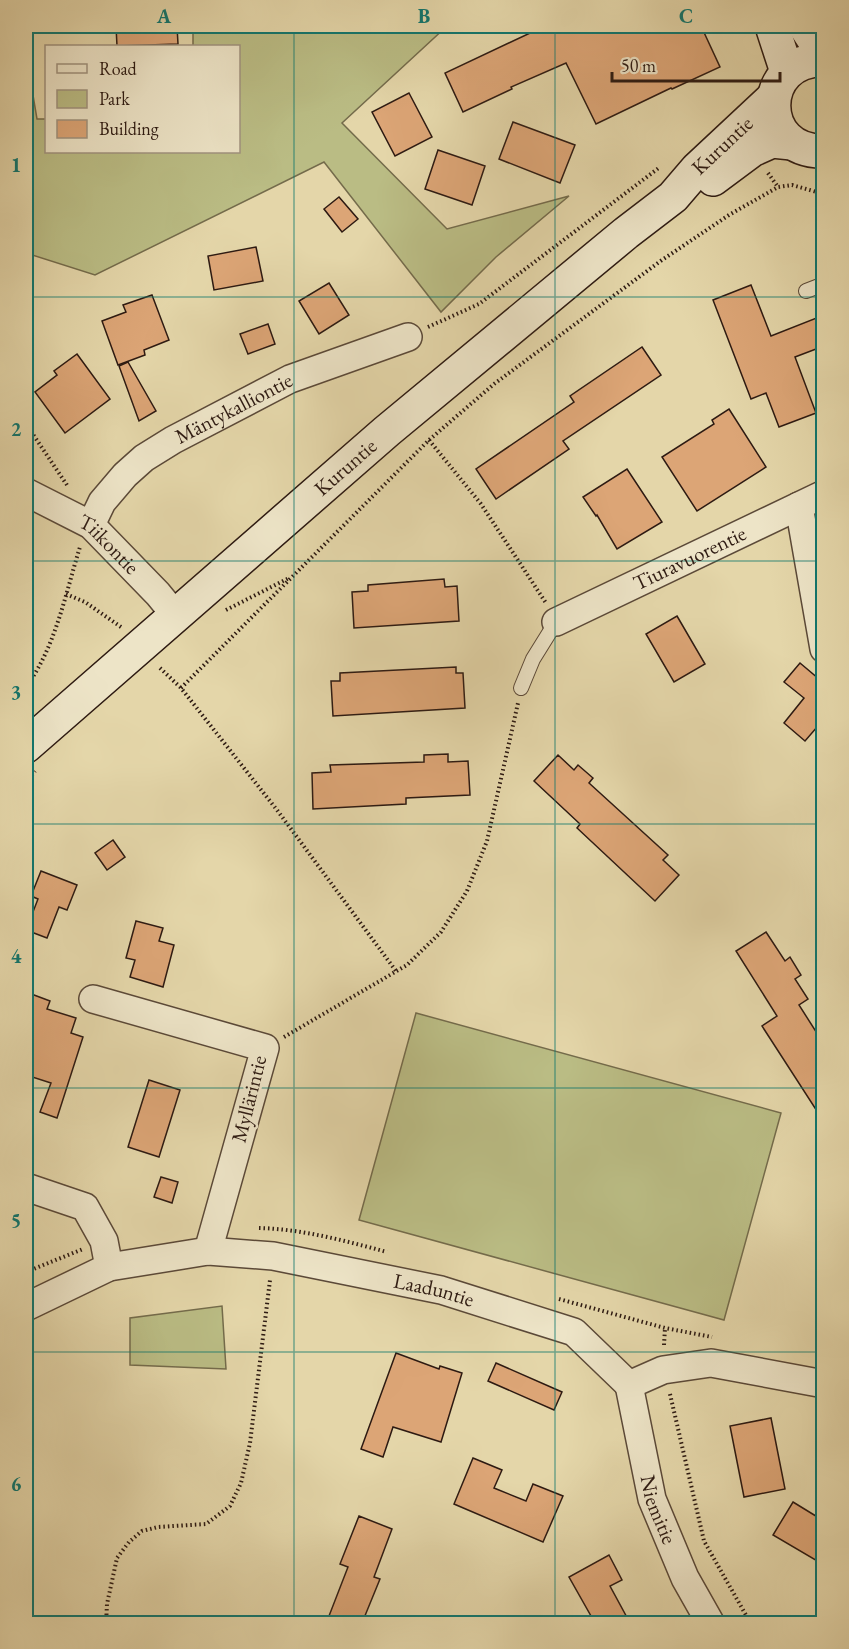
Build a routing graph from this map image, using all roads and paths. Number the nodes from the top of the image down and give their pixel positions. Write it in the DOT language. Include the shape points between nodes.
graph roads {
  1 [pos="772,26"];
  2 [pos="805,26"];
  3 [pos="824,54"];
  4 [pos="824,60"];
  5 [pos="780,85"];
  6 [pos="812,151"];
  7 [pos="669,160"];
  8 [pos="824,194"];
  9 [pos="673,196"];
  10 [pos="824,284"];
  11 [pos="806,291"];
  12 [pos="408,337"];
  13 [pos="26,424"];
  14 [pos="429,440"];
  15 [pos="68,486"];
  16 [pos="26,492"];
  17 [pos="824,494"];
  18 [pos="799,506"];
  19 [pos="91,525"];
  20 [pos="66,594"];
  21 [pos="176,616"];
  22 [pos="556,622"];
  23 [pos="126,630"];
  24 [pos="824,649"];
  25 [pos="160,668"];
  26 [pos="26,687"];
  27 [pos="181,688"];
  28 [pos="521,688"];
  29 [pos="26,746"];
  30 [pos="396,971"];
  31 [pos="93,999"];
  32 [pos="265,1048"];
  33 [pos="26,1187"];
  34 [pos="279,1229"];
  35 [pos="208,1251"];
  36 [pos="273,1256"];
  37 [pos="109,1267"];
  38 [pos="26,1307"];
  39 [pos="665,1328"];
  40 [pos="663,1370"];
  41 [pos="824,1384"];
  42 [pos="629,1385"];
  43 [pos="106,1623"];
  44 [pos="711,1623"];
  45 [pos="751,1623"];
  1 -- 5 [label="main road"];
  2 -- 3 [label="main road"];
  4 -- 5 [label="main road, Kuruntie" via="799,64"];
  5 -- 6 [label="main road" via="773,111 776,123 783,134"];
  5 -- 9 [label="main road, Kuruntie"];
  6 -- 9 [label="main road, Kuruntie" via="772,141 752,150 710,181"];
  7 -- 12 [label="path" via="479,304"];
  8 -- 14 [label="path" via="792,186 778,187 729,215 494,384"];
  9 -- 21 [label="main road, Kuruntie" via="387,431"];
  10 -- 11 [label="lane"];
  12 -- 19 [label="street, Mäntykalliontie" via="290,379 173,440 125,475 102,502"];
  13 -- 15 [label="path"];
  14 -- 22 [label="path" via="481,504"];
  14 -- 27 [label="path"];
  16 -- 19 [label="street, Tiikontie"];
  17 -- 18 [label="street, Tiuravuorentie"];
  18 -- 22 [label="street, Tiuravuorentie"];
  18 -- 24 [label="street"];
  19 -- 20 [label="path" via="82,541"];
  19 -- 21 [label="street, Tiikontie"];
  20 -- 23 [label="path"];
  20 -- 26 [label="path" via="55,634"];
  21 -- 29 [label="main road, Kuruntie"];
  22 -- 28 [label="lane"];
  25 -- 27 [label="path"];
  27 -- 30 [label="path"];
  28 -- 30 [label="path" via="487,841 467,891 441,932"];
  30 -- 32 [label="path"];
  31 -- 32 [label="street, Myllärintie"];
  32 -- 35 [label="street, Myllärintie"];
  33 -- 37 [label="street" via="85,1207 104,1241"];
  34 -- 36 [label="path"];
  35 -- 36 [label="street, Laaduntie"];
  35 -- 37 [label="street, Laaduntie"];
  36 -- 42 [label="street, Laaduntie" via="441,1290 574,1332"];
  36 -- 43 [label="path" via="250,1443 241,1483 230,1506 206,1524 158,1527 142,1531 129,1542 117,1557"];
  37 -- 38 [label="street, Laaduntie"];
  39 -- 40 [label="path"];
  40 -- 41 [label="street" via="711,1363"];
  40 -- 42 [label="street"];
  40 -- 45 [label="path" via="704,1541"];
  42 -- 44 [label="street, Niemitie" via="652,1499 685,1578"];
}
